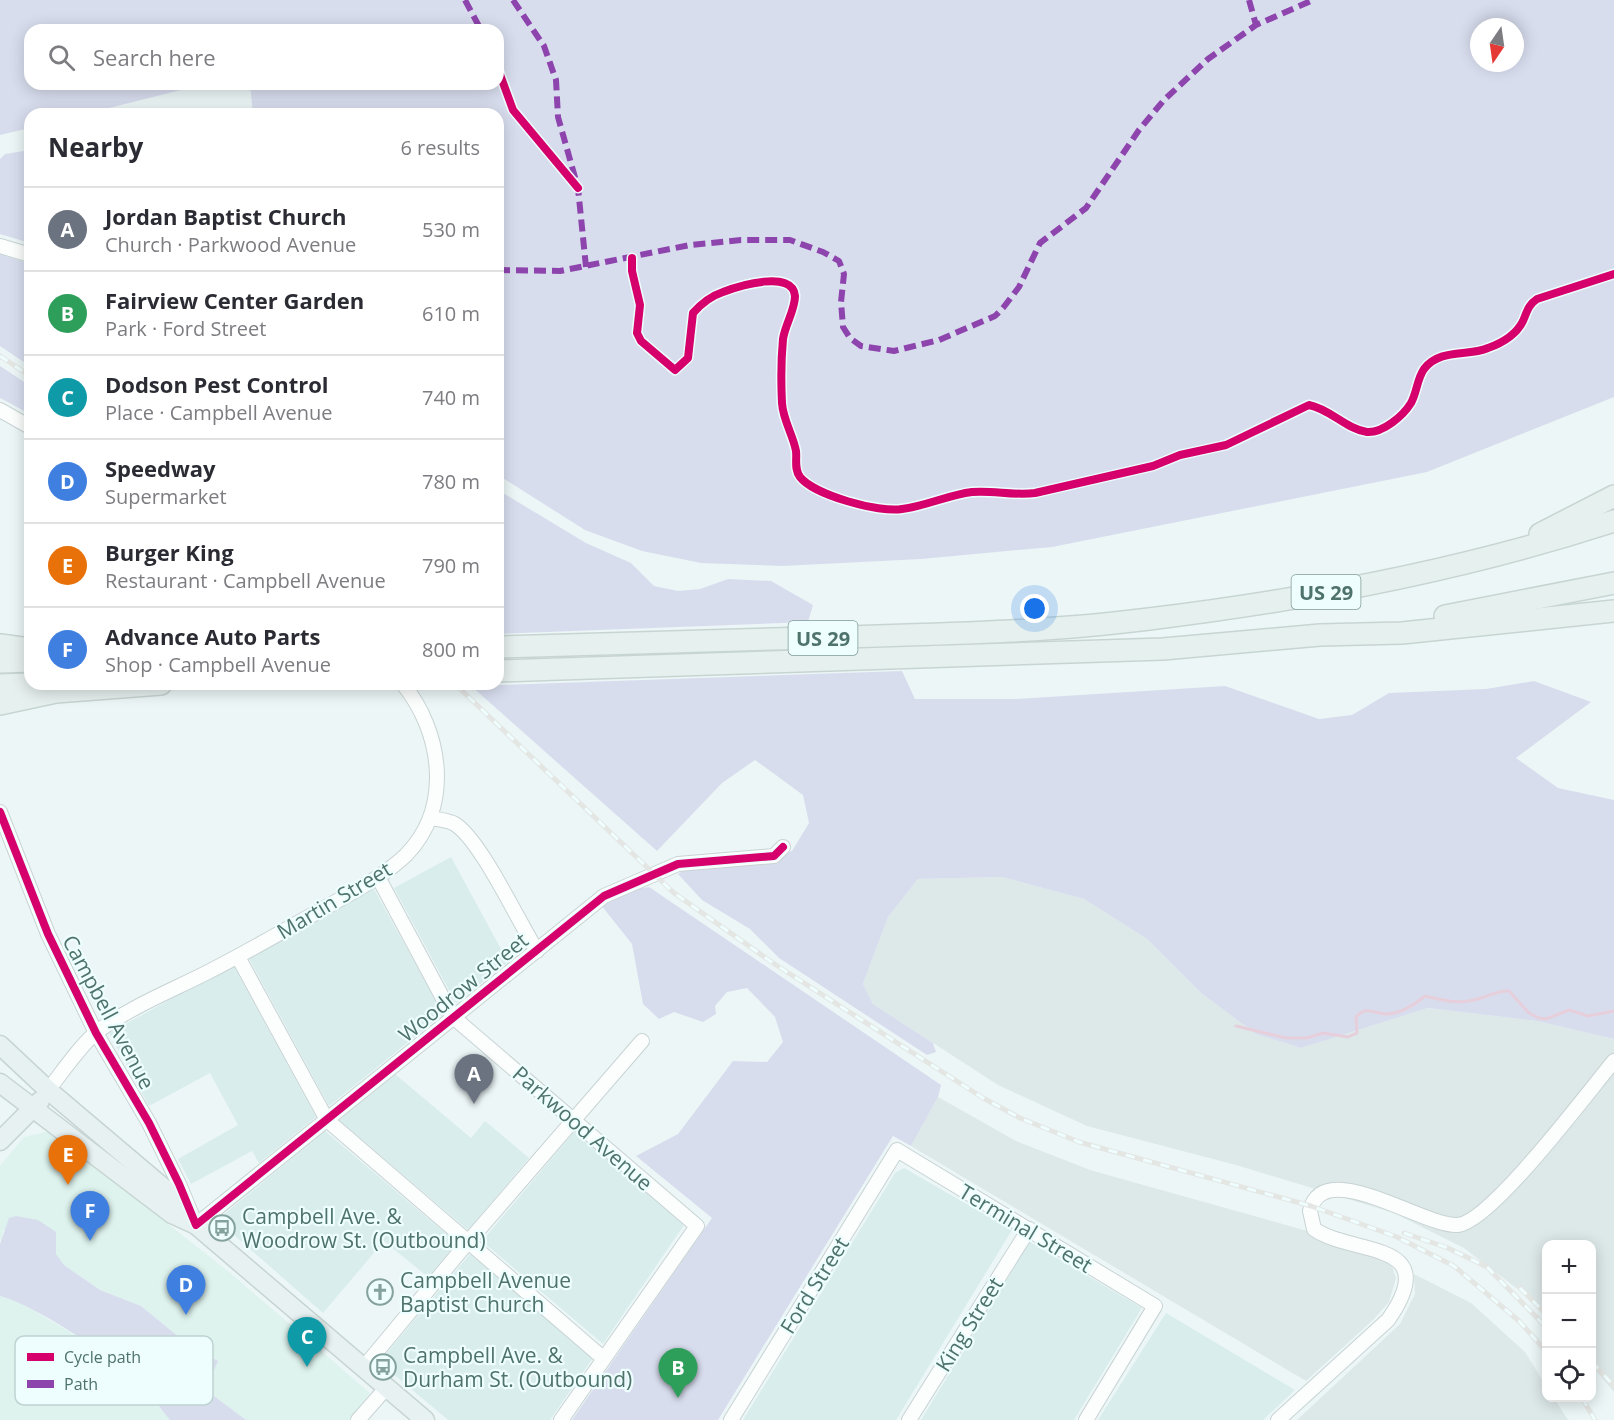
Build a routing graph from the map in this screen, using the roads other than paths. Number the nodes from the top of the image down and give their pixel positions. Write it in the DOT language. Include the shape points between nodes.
graph roads {
  1 [pos="0,246"];
  2 [pos="24,253"];
  3 [pos="0,410"];
  4 [pos="24,424"];
  5 [pos="1614,496"];
  6 [pos="1614,521"];
  7 [pos="1502,553"];
  8 [pos="1614,583"];
  9 [pos="1614,611"];
  10 [pos="1320,635"];
  11 [pos="0,645"];
  12 [pos="504,647"];
  13 [pos="24,648"];
  14 [pos="24,661"];
  15 [pos="0,662"];
  16 [pos="504,671"];
  17 [pos="24,684"];
  18 [pos="0,685"];
  19 [pos="82,690"];
  20 [pos="407,690"];
  21 [pos="0,704"];
  22 [pos="0,812"];
  23 [pos="430,818"];
  24 [pos="783,847"];
  25 [pos="378,877"];
  26 [pos="537,951"];
  27 [pos="238,957"];
  28 [pos="453,1017"];
  29 [pos="96,1033"];
  30 [pos="642,1041"];
  31 [pos="0,1045"];
  32 [pos="1614,1061"];
  33 [pos="0,1083"];
  34 [pos="48,1090"];
  35 [pos="34,1109"];
  36 [pos="327,1120"];
  37 [pos="574,1120"];
  38 [pos="1,1139"];
  39 [pos="897,1150"];
  40 [pos="196,1225"];
  41 [pos="1029,1229"];
  42 [pos="468,1242"];
  43 [pos="603,1358"];
  44 [pos="364,1368"];
  45 [pos="387,1388"];
  46 [pos="358,1420"];
  47 [pos="425,1420"];
  48 [pos="561,1420"];
  49 [pos="731,1420"];
  50 [pos="909,1420"];
  51 [pos="1086,1420"];
  52 [pos="1278,1420"];
  1 -- 2 [label="street"];
  3 -- 4 [label="street"];
  5 -- 7 [label="highway"];
  6 -- 7 [label="highway, US 29"];
  7 -- 12 [label="highway, US 29" via="1360,586 1148,620 908,635"];
  8 -- 10 [label="highway, US 29"];
  9 -- 10 [label="highway" via="1401,633"];
  10 -- 16 [label="highway, US 29" via="1152,650"];
  11 -- 13 [label="highway"];
  14 -- 15 [label="highway"];
  17 -- 18 [label="highway"];
  19 -- 21 [label="highway"];
  20 -- 23 [label="street, Martin Street" via="427,720 433,739 437,776"];
  22 -- 29 [label="street, Campbell Avenue" via="48,934"];
  23 -- 25 [label="street, Martin Street" via="407,853"];
  23 -- 26 [label="street" via="453,823 464,833"];
  24 -- 26 [label="street, Woodrow Street" via="774,856 678,864 632,882 592,905"];
  25 -- 27 [label="street, Martin Street"];
  25 -- 28 [label="street, Parkwood Avenue"];
  26 -- 28 [label="street, Woodrow Street"];
  27 -- 29 [label="street, Martin Street" via="124,1014"];
  27 -- 36 [label="street"];
  28 -- 36 [label="street, Woodrow Street"];
  28 -- 37 [label="street, Parkwood Avenue"];
  29 -- 34 [label="street, Martin Street"];
  29 -- 40 [label="street, Campbell Avenue" via="149,1123"];
  30 -- 37 [label="street"];
  31 -- 34 [label="main road, Campbell Avenue"];
  32 -- 52 [label="street" via="1507,1189 1472,1221 1442,1225 1351,1190 1318,1196 1310,1211 1314,1229 1390,1256 1406,1274 1405,1287 1388,1320"];
  33 -- 35 [label="main road, Campbell Avenue"];
  34 -- 35 [label="main road"];
  34 -- 40 [label="main road, Campbell Avenue" via="178,1200"];
  35 -- 38 [label="main road"];
  35 -- 40 [label="main road, Campbell Avenue" via="172,1214"];
  36 -- 40 [label="street, Woodrow Street"];
  36 -- 42 [label="street"];
  37 -- 42 [label="street"];
  37 -- 43 [label="street, Parkwood Avenue" via="697,1226"];
  39 -- 41 [label="street, Terminal Street"];
  39 -- 49 [label="street, Ford Street"];
  40 -- 44 [label="main road, Campbell Avenue"];
  41 -- 50 [label="street, King Street"];
  41 -- 51 [label="street, Terminal Street" via="1155,1306"];
  42 -- 43 [label="street"];
  42 -- 44 [label="street"];
  43 -- 48 [label="street"];
  44 -- 45 [label="main road, Campbell Avenue"];
  45 -- 46 [label="street"];
  45 -- 47 [label="main road, Campbell Avenue"];
}
